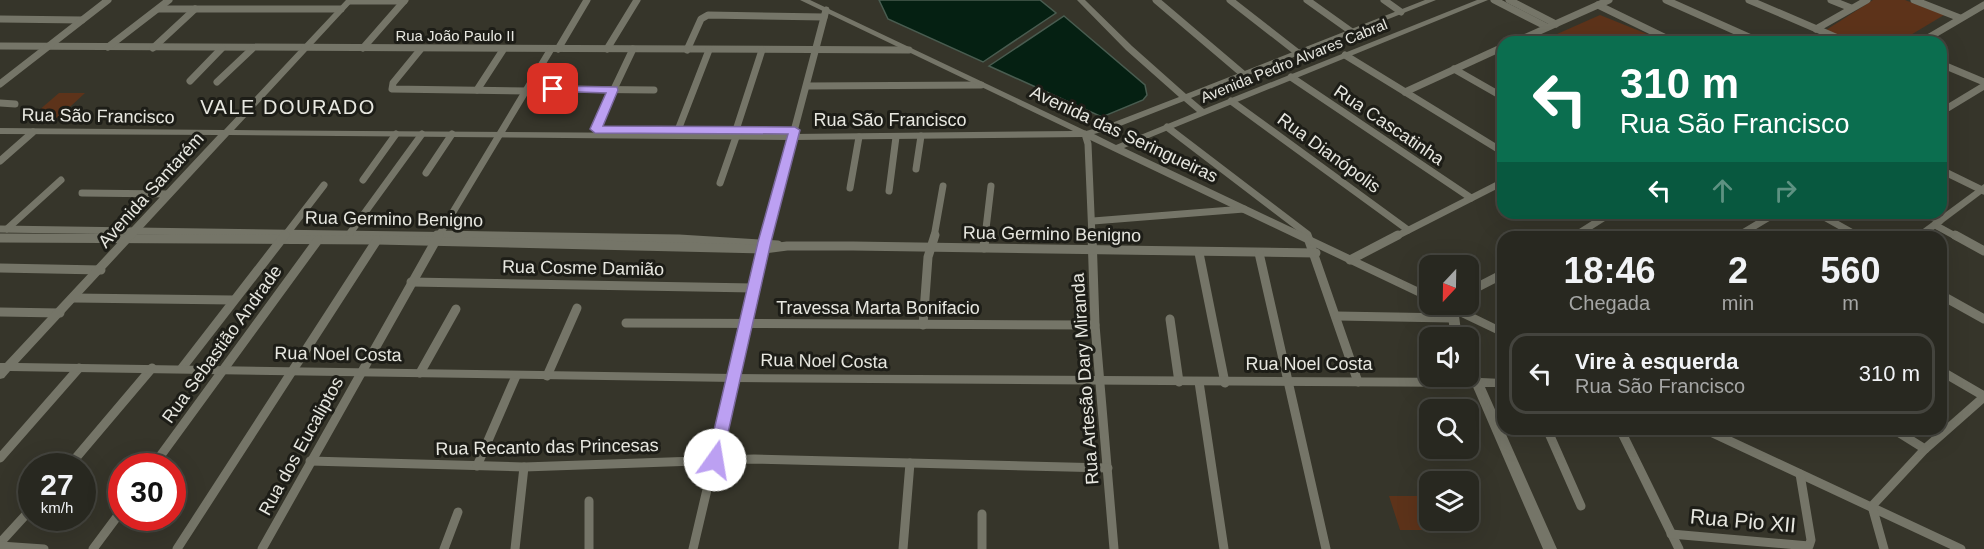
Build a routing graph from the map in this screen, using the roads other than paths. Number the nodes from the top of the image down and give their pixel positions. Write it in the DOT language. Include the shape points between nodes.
graph roads {
  1 [pos="108,0"];
  2 [pos="169,0"];
  3 [pos="350,0"];
  4 [pos="587,0"];
  5 [pos="637,0"];
  6 [pos="804,0"];
  7 [pos="1081,0"];
  8 [pos="1156,0"];
  9 [pos="1230,0"];
  10 [pos="1307,0"];
  11 [pos="1384,0"];
  12 [pos="1432,0"];
  13 [pos="1481,0"];
  14 [pos="1494,0"];
  15 [pos="1509,0"];
  16 [pos="1610,0"];
  17 [pos="1666,0"];
  18 [pos="1749,0"];
  19 [pos="1831,0"];
  20 [pos="1867,0"];
  21 [pos="1914,0"];
  22 [pos="405,1"];
  23 [pos="1598,5"];
  24 [pos="1984,5"];
  25 [pos="1851,8"];
  26 [pos="159,9"];
  27 [pos="195,9"];
  28 [pos="341,9"];
  29 [pos="1401,12"];
  30 [pos="825,14"];
  31 [pos="1960,18"];
  32 [pos="0,19"];
  33 [pos="82,20"];
  34 [pos="1556,24"];
  35 [pos="1547,27"];
  36 [pos="1816,28"];
  37 [pos="1352,32"];
  38 [pos="1528,36"];
  39 [pos="1662,36"];
  40 [pos="1747,36"];
  41 [pos="1834,36"];
  42 [pos="1931,36"];
  43 [pos="0,46"];
  44 [pos="47,47"];
  45 [pos="108,47"];
  46 [pos="153,48"];
  47 [pos="222,48"];
  48 [pos="252,48"];
  49 [pos="363,48"];
  50 [pos="302,49"];
  51 [pos="555,49"];
  52 [pos="608,49"];
  53 [pos="633,49"];
  54 [pos="420,50"];
  55 [pos="503,50"];
  56 [pos="687,50"];
  57 [pos="710,50"];
  58 [pos="762,50"];
  59 [pos="815,50"];
  60 [pos="909,50"];
  61 [pos="1497,50"];
  62 [pos="1298,53"];
  63 [pos="1345,56"];
  64 [pos="1947,67"];
  65 [pos="1454,69"];
  66 [pos="1244,74"];
  67 [pos="1291,77"];
  68 [pos="190,81"];
  69 [pos="218,82"];
  70 [pos="0,84"];
  71 [pos="1984,84"];
  72 [pos="981,85"];
  73 [pos="807,86"];
  74 [pos="553,89"];
  75 [pos="477,90"];
  76 [pos="613,90"];
  77 [pos="654,90"];
  78 [pos="528,91"];
  79 [pos="1405,92"];
  80 [pos="1497,94"];
  81 [pos="1184,98"];
  82 [pos="1232,101"];
  83 [pos="0,103"];
  84 [pos="15,104"];
  85 [pos="1947,108"];
  86 [pos="1202,112"];
  87 [pos="1167,127"];
  88 [pos="595,129"];
  89 [pos="1,130"];
  90 [pos="678,130"];
  91 [pos="226,131"];
  92 [pos="33,132"];
  93 [pos="503,132"];
  94 [pos="396,134"];
  95 [pos="422,134"];
  96 [pos="452,134"];
  97 [pos="736,134"];
  98 [pos="794,134"];
  99 [pos="1085,134"];
  100 [pos="921,136"];
  101 [pos="858,137"];
  102 [pos="896,137"];
  103 [pos="1114,148"];
  104 [pos="1497,148"];
  105 [pos="0,160"];
  106 [pos="916,169"];
  107 [pos="426,172"];
  108 [pos="1947,173"];
  109 [pos="61,180"];
  110 [pos="363,180"];
  111 [pos="720,183"];
  112 [pos="1497,185"];
  113 [pos="324,186"];
  114 [pos="943,186"];
  115 [pos="991,186"];
  116 [pos="850,188"];
  117 [pos="1983,189"];
  118 [pos="889,191"];
  119 [pos="82,193"];
  120 [pos="169,194"];
  121 [pos="1471,198"];
  122 [pos="1244,209"];
  123 [pos="1947,216"];
  124 [pos="1600,219"];
  125 [pos="1766,219"];
  126 [pos="1828,219"];
  127 [pos="1932,219"];
  128 [pos="1942,219"];
  129 [pos="1093,221"];
  130 [pos="1937,223"];
  131 [pos="4,229"];
  132 [pos="1408,230"];
  133 [pos="1582,231"];
  134 [pos="1746,231"];
  135 [pos="1849,231"];
  136 [pos="1926,231"];
  137 [pos="350,233"];
  138 [pos="132,236"];
  139 [pos="284,236"];
  140 [pos="0,238"];
  141 [pos="439,238"];
  142 [pos="318,240"];
  143 [pos="377,240"];
  144 [pos="1311,241"];
  145 [pos="764,245"];
  146 [pos="931,246"];
  147 [pos="984,248"];
  148 [pos="1093,250"];
  149 [pos="1984,250"];
  150 [pos="1259,253"];
  151 [pos="1199,254"];
  152 [pos="1316,254"];
  153 [pos="1350,260"];
  154 [pos="0,268"];
  155 [pos="101,270"];
  156 [pos="1497,277"];
  157 [pos="411,282"];
  158 [pos="1479,286"];
  159 [pos="754,288"];
  160 [pos="1419,293"];
  161 [pos="74,298"];
  162 [pos="1947,298"];
  163 [pos="233,300"];
  164 [pos="577,308"];
  165 [pos="456,309"];
  166 [pos="1419,311"];
  167 [pos="0,312"];
  168 [pos="60,313"];
  169 [pos="1463,315"];
  170 [pos="1337,316"];
  171 [pos="1170,319"];
  172 [pos="1984,319"];
  173 [pos="626,323"];
  174 [pos="746,323"];
  175 [pos="923,325"];
  176 [pos="1095,325"];
  177 [pos="1497,330"];
  178 [pos="79,368"];
  179 [pos="152,368"];
  180 [pos="183,368"];
  181 [pos="224,369"];
  182 [pos="3,370"];
  183 [pos="292,371"];
  184 [pos="361,372"];
  185 [pos="420,374"];
  186 [pos="1947,374"];
  187 [pos="516,376"];
  188 [pos="547,376"];
  189 [pos="734,378"];
  190 [pos="1100,382"];
  191 [pos="1179,382"];
  192 [pos="1199,382"];
  193 [pos="1290,382"];
  194 [pos="1358,382"];
  195 [pos="1419,382"];
  196 [pos="1479,382"];
  197 [pos="1497,382"];
  198 [pos="1225,383"];
  199 [pos="1479,384"];
  200 [pos="1984,396"];
  201 [pos="1497,426"];
  202 [pos="1947,429"];
  203 [pos="1501,435"];
  204 [pos="1550,435"];
  205 [pos="1623,435"];
  206 [pos="1717,435"];
  207 [pos="1903,435"];
  208 [pos="1941,435"];
  209 [pos="1925,449"];
  210 [pos="80,453"];
  211 [pos="163,453"];
  212 [pos="0,458"];
  213 [pos="715,460"];
  214 [pos="310,461"];
  215 [pos="910,464"];
  216 [pos="477,466"];
  217 [pos="524,467"];
  218 [pos="1108,468"];
  219 [pos="1800,474"];
  220 [pos="589,501"];
  221 [pos="1581,506"];
  222 [pos="1872,506"];
  223 [pos="458,512"];
  224 [pos="982,514"];
  225 [pos="18,524"];
  226 [pos="108,529"];
  227 [pos="1671,534"];
  228 [pos="0,545"];
  229 [pos="44,549"];
  230 [pos="93,549"];
  231 [pos="177,549"];
  232 [pos="262,549"];
  233 [pos="444,549"];
  234 [pos="515,549"];
  235 [pos="589,549"];
  236 [pos="693,549"];
  237 [pos="903,549"];
  238 [pos="982,549"];
  239 [pos="1114,549"];
  240 [pos="1224,549"];
  241 [pos="1326,549"];
  242 [pos="1550,549"];
  243 [pos="1679,549"];
  244 [pos="1884,549"];
  245 [pos="1961,549"];
  1 -- 33 [label="street"];
  2 -- 26 [label="street"];
  3 -- 22 [label="street"];
  3 -- 28 [label="street, Avenida Santarém"];
  4 -- 51 [label="street, Rua dos Eucaliptos"];
  5 -- 52 [label="street"];
  6 -- 30 [label="street, Avenida das Seringueiras"];
  7 -- 81 [label="street"];
  8 -- 66 [label="street"];
  9 -- 62 [label="street"];
  10 -- 37 [label="street"];
  11 -- 29 [label="street"];
  12 -- 29 [label="street, Avenida Pedro Alvares Cabral"];
  13 -- 63 [label="street, Avenida Pedro Alvares Cabral"];
  14 -- 35 [label="street"];
  15 -- 34 [label="street"];
  16 -- 23 [label="street"];
  17 -- 40 [label="street"];
  18 -- 36 [label="street"];
  19 -- 25 [label="street"];
  20 -- 25 [label="street"];
  21 -- 31 [label="street"];
  22 -- 49 [label="street"];
  23 -- 34 [label="street"];
  23 -- 39 [label="street"];
  24 -- 31 [label="street"];
  25 -- 36 [label="street"];
  26 -- 27 [label="street"];
  26 -- 45 [label="street"];
  27 -- 28 [label="street"];
  27 -- 46 [label="street"];
  28 -- 50 [label="street, Avenida Santarém"];
  29 -- 37 [label="street, Avenida Pedro Alvares Cabral"];
  30 -- 56 [label="street" via="704,16"];
  30 -- 59 [label="street"];
  30 -- 60 [label="street, Avenida das Seringueiras"];
  31 -- 42 [label="street"];
  32 -- 33 [label="street"];
  33 -- 44 [label="street"];
  34 -- 35 [label="street"];
  35 -- 38 [label="street"];
  36 -- 41 [label="street"];
  37 -- 62 [label="street, Avenida Pedro Alvares Cabral"];
  43 -- 44 [label="street, Rua João Paulo II"];
  44 -- 45 [label="street, Rua João Paulo II"];
  44 -- 70 [label="street"];
  45 -- 46 [label="street, Rua João Paulo II"];
  46 -- 47 [label="street, Rua João Paulo II"];
  47 -- 48 [label="street, Rua João Paulo II"];
  47 -- 68 [label="street"];
  48 -- 50 [label="street, Rua João Paulo II"];
  48 -- 69 [label="street"];
  49 -- 50 [label="street, Rua João Paulo II"];
  49 -- 54 [label="street, Rua João Paulo II"];
  50 -- 91 [label="street, Avenida Santarém"];
  51 -- 52 [label="street, Rua João Paulo II"];
  51 -- 55 [label="street, Rua João Paulo II"];
  51 -- 78 [label="street, Rua dos Eucaliptos"];
  52 -- 53 [label="street, Rua João Paulo II"];
  53 -- 56 [label="street, Rua João Paulo II"];
  53 -- 76 [label="street"];
  54 -- 55 [label="street, Rua João Paulo II"];
  54 -- 75 [label="street" via="392,89"];
  55 -- 75 [label="street"];
  56 -- 57 [label="street, Rua João Paulo II"];
  57 -- 58 [label="street, Rua João Paulo II"];
  57 -- 90 [label="street"];
  58 -- 59 [label="street, Rua João Paulo II"];
  58 -- 97 [label="street"];
  59 -- 60 [label="street, Rua João Paulo II"];
  59 -- 73 [label="street"];
  60 -- 72 [label="street, Avenida das Seringueiras"];
  61 -- 65 [label="street"];
  62 -- 66 [label="street, Avenida Pedro Alvares Cabral"];
  63 -- 67 [label="street, Avenida Pedro Alvares Cabral"];
  63 -- 79 [label="street"];
  64 -- 71 [label="street"];
  65 -- 79 [label="street"];
  65 -- 80 [label="street"];
  66 -- 81 [label="street, Avenida Pedro Alvares Cabral"];
  67 -- 82 [label="street, Avenida Pedro Alvares Cabral"];
  67 -- 121 [label="street, Rua Cascatinha"];
  71 -- 85 [label="street"];
  72 -- 73 [label="street"];
  72 -- 99 [label="street, Avenida das Seringueiras"];
  73 -- 98 [label="street"];
  74 -- 76 [label="street"];
  75 -- 78 [label="street"];
  76 -- 77 [label="street"];
  76 -- 88 [label="street"];
  78 -- 93 [label="street, Rua dos Eucaliptos"];
  79 -- 104 [label="street"];
  81 -- 86 [label="street"];
  81 -- 99 [label="street, Avenida Pedro Alvares Cabral"];
  82 -- 86 [label="street, Avenida Pedro Alvares Cabral"];
  82 -- 132 [label="street, Rua Dianópolis"];
  83 -- 84 [label="street"];
  86 -- 87 [label="street, Avenida Pedro Alvares Cabral"];
  87 -- 103 [label="street, Avenida Pedro Alvares Cabral"];
  87 -- 144 [label="street" via="1287,216"];
  88 -- 90 [label="street, Rua São Francisco"];
  88 -- 93 [label="street, Rua São Francisco"];
  89 -- 91 [label="street, Rua São Francisco"];
  89 -- 92 [label="street, Rua São Francisco"];
  90 -- 97 [label="street, Rua São Francisco"];
  91 -- 92 [label="street, Rua São Francisco"];
  91 -- 93 [label="street, Rua São Francisco"];
  91 -- 94 [label="street, Rua São Francisco"];
  91 -- 120 [label="street, Avenida Santarém"];
  92 -- 105 [label="street"];
  93 -- 96 [label="street, Rua São Francisco"];
  93 -- 97 [label="street, Rua São Francisco"];
  93 -- 141 [label="street, Rua dos Eucaliptos"];
  94 -- 95 [label="street, Rua São Francisco"];
  94 -- 110 [label="street"];
  95 -- 96 [label="street, Rua São Francisco"];
  95 -- 137 [label="street"];
  96 -- 107 [label="street"];
  97 -- 98 [label="street, Rua São Francisco"];
  97 -- 111 [label="street"];
  98 -- 99 [label="street, Rua São Francisco" via="983,130"];
  98 -- 101 [label="street, Rua São Francisco"];
  98 -- 145 [label="street"];
  99 -- 100 [label="street, Rua São Francisco"];
  99 -- 103 [label="street, Avenida das Seringueiras"];
  99 -- 129 [label="street, Rua Artesão Dary Miranda"];
  100 -- 102 [label="street, Rua São Francisco"];
  100 -- 106 [label="street"];
  101 -- 102 [label="street, Rua São Francisco"];
  101 -- 116 [label="street"];
  102 -- 118 [label="street"];
  103 -- 122 [label="street, Avenida das Seringueiras"];
  108 -- 117 [label="street"];
  109 -- 131 [label="street"];
  112 -- 121 [label="street"];
  113 -- 139 [label="street"];
  114 -- 146 [label="street"];
  115 -- 147 [label="street"];
  117 -- 123 [label="street"];
  119 -- 120 [label="street"];
  120 -- 138 [label="street, Avenida Santarém"];
  121 -- 132 [label="street"];
  122 -- 129 [label="street"];
  122 -- 144 [label="street, Avenida das Seringueiras"];
  124 -- 133 [label="street"];
  125 -- 134 [label="street"];
  126 -- 135 [label="street"];
  127 -- 130 [label="street"];
  128 -- 130 [label="street"];
  129 -- 148 [label="street, Rua Artesão Dary Miranda"];
  130 -- 136 [label="street"];
  130 -- 149 [label="street"];
  131 -- 138 [label="street, Rua Germino Benigno"];
  132 -- 153 [label="street"];
  137 -- 139 [label="street, Rua Germino Benigno"];
  137 -- 141 [label="street, Rua Germino Benigno"];
  138 -- 139 [label="street, Rua Germino Benigno"];
  138 -- 140 [label="street, Rua Germino Benigno"];
  138 -- 155 [label="street, Avenida Santarém"];
  139 -- 142 [label="street, Rua Germino Benigno"];
  139 -- 163 [label="street"];
  141 -- 143 [label="street, Rua Germino Benigno"];
  141 -- 145 [label="street, Rua Germino Benigno"];
  141 -- 157 [label="street, Rua dos Eucaliptos"];
  142 -- 143 [label="street, Rua Germino Benigno"];
  142 -- 181 [label="street, Rua Sebastião Andrade"];
  143 -- 183 [label="street"];
  144 -- 152 [label="street"];
  144 -- 153 [label="street, Avenida das Seringueiras"];
  145 -- 146 [label="street, Rua Germino Benigno"];
  145 -- 159 [label="street"];
  146 -- 147 [label="street, Rua Germino Benigno"];
  146 -- 175 [label="street"];
  147 -- 148 [label="street, Rua Germino Benigno"];
  148 -- 151 [label="street, Rua Germino Benigno"];
  148 -- 176 [label="street, Rua Artesão Dary Miranda"];
  150 -- 151 [label="street, Rua Germino Benigno"];
  150 -- 152 [label="street, Rua Germino Benigno"];
  150 -- 193 [label="street"];
  151 -- 198 [label="street"];
  152 -- 170 [label="street"];
  153 -- 160 [label="street, Avenida das Seringueiras"];
  154 -- 155 [label="street"];
  155 -- 161 [label="street, Avenida Santarém"];
  156 -- 158 [label="street"];
  157 -- 159 [label="street, Rua Cosme Damião"];
  157 -- 184 [label="street, Rua dos Eucaliptos"];
  159 -- 174 [label="street"];
  161 -- 163 [label="street"];
  161 -- 168 [label="street, Avenida Santarém"];
  162 -- 172 [label="street"];
  163 -- 180 [label="street"];
  164 -- 188 [label="street"];
  165 -- 185 [label="street"];
  166 -- 170 [label="street"];
  167 -- 168 [label="street"];
  168 -- 182 [label="street, Avenida Santarém"];
  169 -- 177 [label="street"];
  170 -- 194 [label="street"];
  171 -- 191 [label="street"];
  173 -- 174 [label="street, Travessa Marta Bonifacio"];
  174 -- 175 [label="street, Travessa Marta Bonifacio"];
  174 -- 189 [label="street"];
  175 -- 176 [label="street, Travessa Marta Bonifacio"];
  176 -- 190 [label="street, Rua Artesão Dary Miranda"];
  178 -- 179 [label="street, Rua Noel Costa"];
  178 -- 182 [label="street, Rua Noel Costa"];
  178 -- 212 [label="street"];
  179 -- 180 [label="street, Rua Noel Costa"];
  179 -- 210 [label="street"];
  180 -- 181 [label="street, Rua Noel Costa"];
  181 -- 183 [label="street, Rua Noel Costa"];
  181 -- 211 [label="street, Rua Sebastião Andrade"];
  183 -- 184 [label="street, Rua Noel Costa"];
  183 -- 231 [label="street"];
  184 -- 185 [label="street, Rua Noel Costa"];
  184 -- 214 [label="street, Rua dos Eucaliptos"];
  185 -- 187 [label="street, Rua Noel Costa"];
  186 -- 200 [label="street"];
  187 -- 188 [label="street, Rua Noel Costa"];
  187 -- 216 [label="street"];
  188 -- 189 [label="street, Rua Noel Costa"];
  189 -- 190 [label="street, Rua Noel Costa"];
  189 -- 213 [label="street"];
  190 -- 191 [label="street, Rua Noel Costa"];
  190 -- 218 [label="street, Rua Artesão Dary Miranda"];
  191 -- 192 [label="street, Rua Noel Costa"];
  192 -- 198 [label="street, Rua Noel Costa"];
  192 -- 240 [label="street"];
  193 -- 194 [label="street, Rua Noel Costa"];
  193 -- 198 [label="street, Rua Noel Costa"];
  193 -- 241 [label="street"];
  194 -- 195 [label="street, Rua Noel Costa"];
  196 -- 197 [label="street, Rua Noel Costa"];
  199 -- 201 [label="street"];
  200 -- 202 [label="street"];
  203 -- 242 [label="street"];
  204 -- 221 [label="street"];
  205 -- 227 [label="street"];
  206 -- 219 [label="street"];
  207 -- 209 [label="street"];
  208 -- 209 [label="street"];
  209 -- 222 [label="street"];
  213 -- 215 [label="street, Rua Recanto das Princesas"];
  213 -- 217 [label="street, Rua Recanto das Princesas"];
  213 -- 236 [label="street"];
  214 -- 216 [label="street, Rua Recanto das Princesas"];
  214 -- 232 [label="street, Rua dos Eucaliptos"];
  215 -- 218 [label="street, Rua Recanto das Princesas"];
  215 -- 237 [label="street"];
  216 -- 217 [label="street, Rua Recanto das Princesas"];
  217 -- 234 [label="street"];
  218 -- 239 [label="street, Rua Artesão Dary Miranda"];
  219 -- 222 [label="street"];
  219 -- 227 [label="street, Rua Pio XII" via="1809,546"];
  220 -- 235 [label="street"];
  222 -- 244 [label="street"];
  222 -- 245 [label="street"];
  223 -- 233 [label="street"];
  224 -- 238 [label="street"];
  225 -- 228 [label="street"];
  226 -- 230 [label="street"];
  227 -- 243 [label="street"];
  228 -- 229 [label="street"];
}
